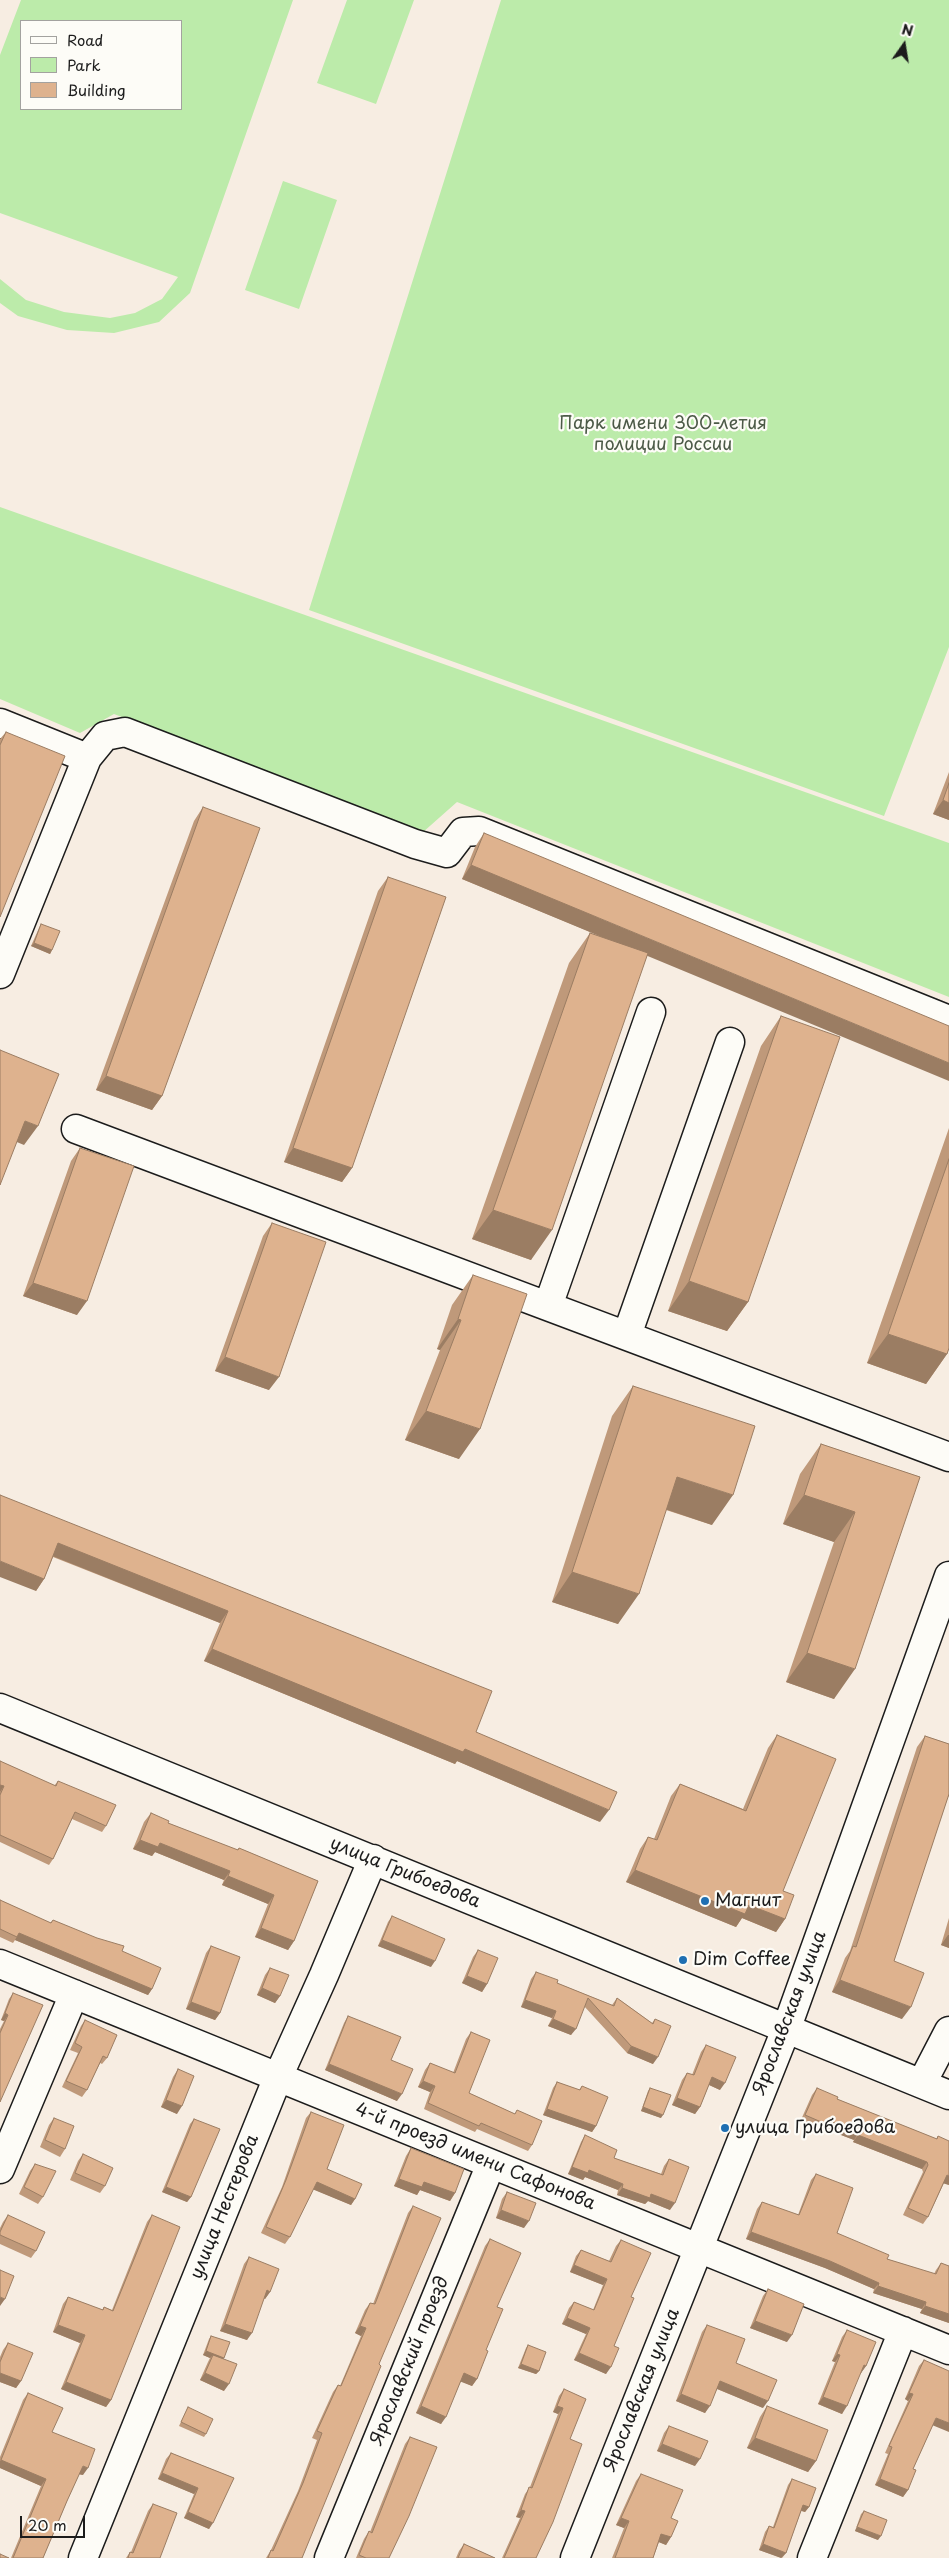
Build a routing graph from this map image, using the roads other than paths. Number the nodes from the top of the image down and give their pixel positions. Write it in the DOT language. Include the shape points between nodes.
graph roads {
  1 [pos="0,723"];
  2 [pos="87,758"];
  3 [pos="0,974"];
  4 [pos="650,1012"];
  5 [pos="949,1020"];
  6 [pos="730,1042"];
  7 [pos="76,1128"];
  8 [pos="548,1306"];
  9 [pos="627,1336"];
  10 [pos="949,1456"];
  11 [pos="949,1576"];
  12 [pos="0,1708"];
  13 [pos="373,1859"];
  14 [pos="0,1964"];
  15 [pos="74,1994"];
  16 [pos="787,2027"];
  17 [pos="949,2031"];
  18 [pos="278,2077"];
  19 [pos="922,2084"];
  20 [pos="949,2095"];
  21 [pos="491,2164"];
  22 [pos="0,2169"];
  23 [pos="699,2248"];
  24 [pos="903,2331"];
  25 [pos="949,2350"];
  26 [pos="83,2558"];
  27 [pos="329,2558"];
  28 [pos="575,2558"];
  29 [pos="812,2558"];
  1 -- 2 [label="street"];
  2 -- 3 [label="street"];
  2 -- 5 [label="street" via="105,736 125,732 415,844 447,853 463,832 479,831"];
  4 -- 8 [label="street"];
  6 -- 9 [label="street"];
  7 -- 8 [label="street"];
  8 -- 9 [label="street"];
  9 -- 10 [label="street"];
  11 -- 16 [label="street, Ярославская улица"];
  12 -- 13 [label="street, улица Грибоедова"];
  13 -- 16 [label="street, улица Грибоедова"];
  13 -- 18 [label="street, улица Нестерова"];
  14 -- 15 [label="street, 4-й проезд имени Сафонова"];
  15 -- 18 [label="street, 4-й проезд имени Сафонова"];
  15 -- 22 [label="street"];
  16 -- 19 [label="street, улица Грибоедова"];
  16 -- 23 [label="street, Ярославская улица"];
  17 -- 19 [label="street"];
  18 -- 21 [label="street, 4-й проезд имени Сафонова"];
  18 -- 26 [label="street, улица Нестерова"];
  19 -- 20 [label="street, улица Грибоедова"];
  21 -- 23 [label="street, 4-й проезд имени Сафонова"];
  21 -- 27 [label="street, Ярославский проезд"];
  23 -- 24 [label="street, 4-й проезд имени Сафонова"];
  23 -- 28 [label="street, Ярославская улица"];
  24 -- 25 [label="street, 4-й проезд имени Сафонова"];
  24 -- 29 [label="street"];
}
